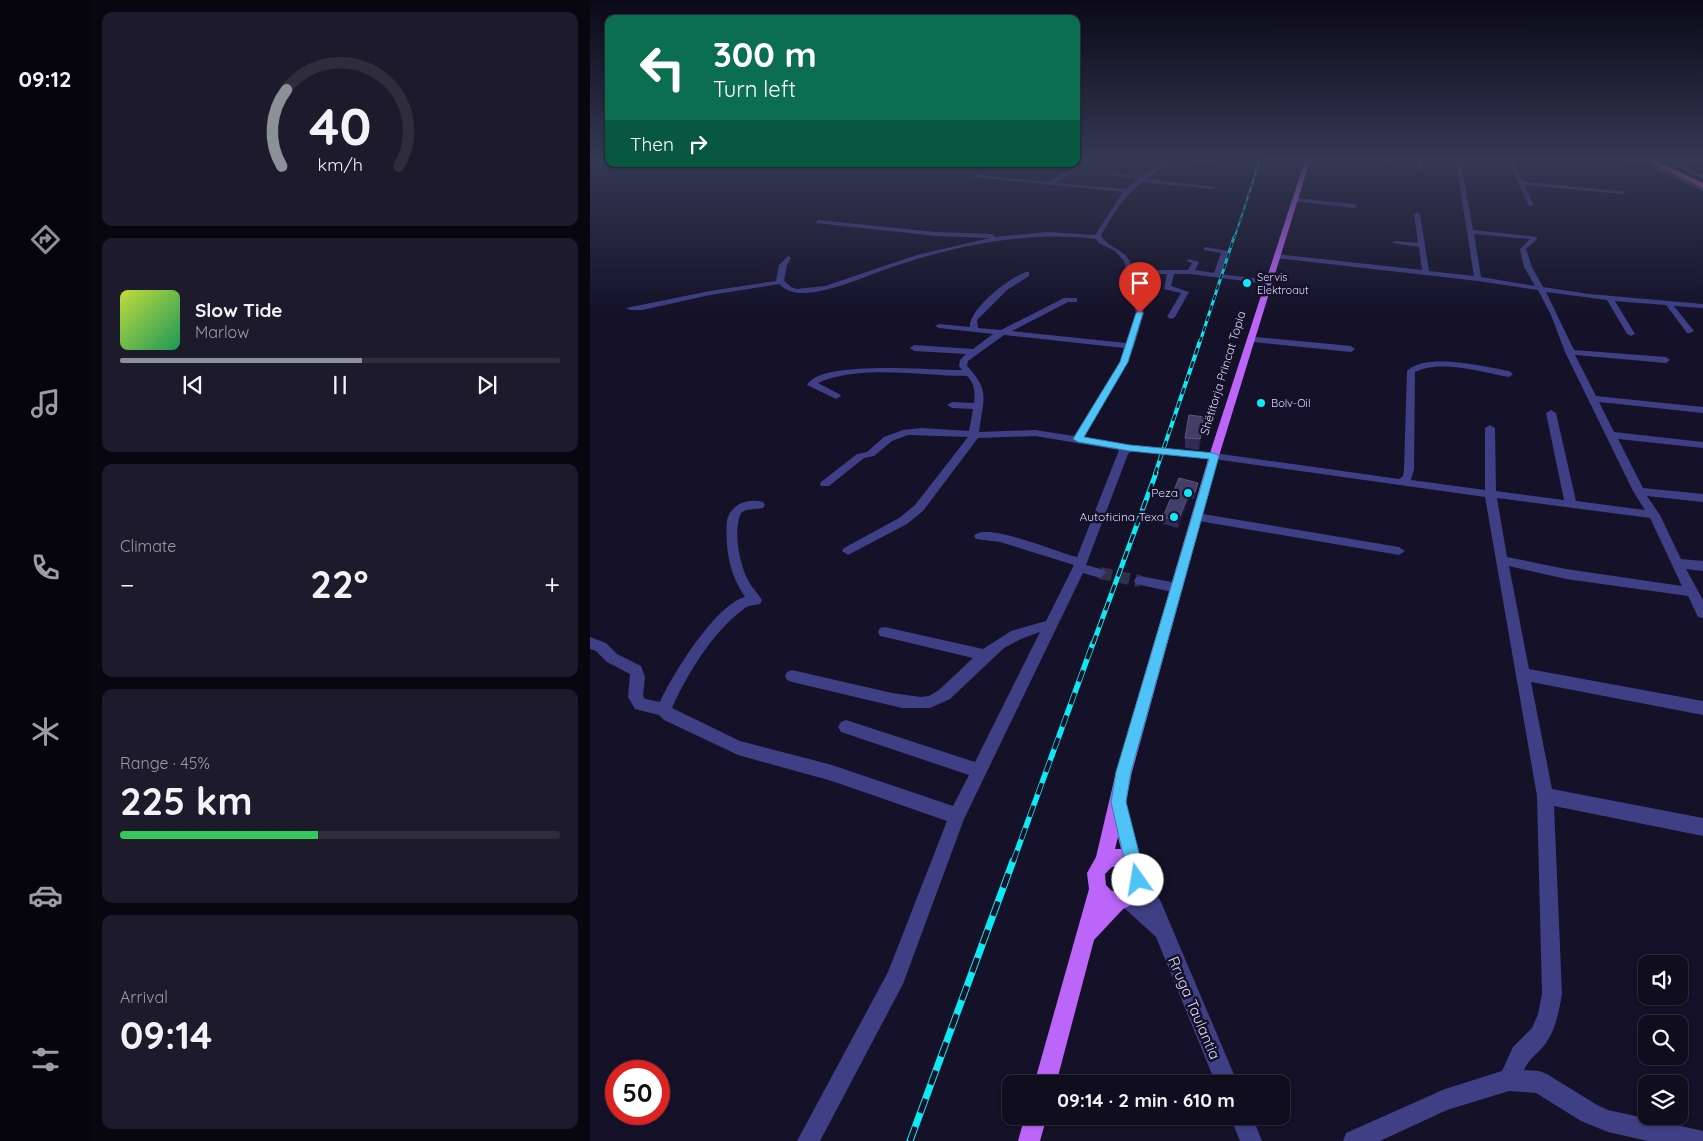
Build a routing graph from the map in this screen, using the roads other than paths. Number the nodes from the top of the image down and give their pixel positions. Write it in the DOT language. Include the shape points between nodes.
graph roads {
  1 [pos="1113,210"];
  2 [pos="1291,210"];
  3 [pos="1464,210"];
  4 [pos="1417,214"];
  5 [pos="818,222"];
  6 [pos="1468,232"];
  7 [pos="1008,237"];
  8 [pos="1098,237"];
  9 [pos="1395,243"];
  10 [pos="1422,245"];
  11 [pos="1206,248"];
  12 [pos="1276,256"];
  13 [pos="788,258"];
  14 [pos="1189,261"];
  15 [pos="1130,272"];
  16 [pos="1171,272"];
  17 [pos="1190,272"];
  18 [pos="1426,273"];
  19 [pos="1026,274"];
  20 [pos="1216,276"];
  21 [pos="1478,279"];
  22 [pos="781,282"];
  23 [pos="1268,282"];
  24 [pos="1540,289"];
  25 [pos="1610,298"];
  26 [pos="1074,300"];
  27 [pos="1668,303"];
  28 [pos="1703,306"];
  29 [pos="630,308"];
  30 [pos="1171,317"];
  31 [pos="938,326"];
  32 [pos="974,330"];
  33 [pos="1690,331"];
  34 [pos="1003,334"];
  35 [pos="1631,334"];
  36 [pos="1256,340"];
  37 [pos="1130,346"];
  38 [pos="914,348"];
  39 [pos="1351,349"];
  40 [pos="1570,351"];
  41 [pos="973,352"];
  42 [pos="1666,360"];
  43 [pos="969,373"];
  44 [pos="1509,374"];
  45 [pos="836,396"];
  46 [pos="1594,399"];
  47 [pos="952,405"];
  48 [pos="978,406"];
  49 [pos="1703,410"];
  50 [pos="1551,413"];
  51 [pos="1490,428"];
  52 [pos="975,434"];
  53 [pos="1611,435"];
  54 [pos="1078,439"];
  55 [pos="1703,445"];
  56 [pos="1124,449"];
  57 [pos="1214,456"];
  58 [pos="1401,482"];
  59 [pos="825,484"];
  60 [pos="1639,490"];
  61 [pos="1490,494"];
  62 [pos="1703,498"];
  63 [pos="1571,504"];
  64 [pos="759,505"];
  65 [pos="1654,515"];
  66 [pos="1197,517"];
  67 [pos="980,536"];
  68 [pos="848,551"];
  69 [pos="1399,551"];
  70 [pos="1504,561"];
  71 [pos="1677,563"];
  72 [pos="1079,565"];
  73 [pos="1703,566"];
  74 [pos="1100,573"];
  75 [pos="1140,581"];
  76 [pos="1176,588"];
  77 [pos="1692,592"];
  78 [pos="1703,613"];
  79 [pos="1052,624"];
  80 [pos="884,632"];
  81 [pos="590,643"];
  82 [pos="985,655"];
  83 [pos="1523,674"];
  84 [pos="792,676"];
  85 [pos="1703,708"];
  86 [pos="664,710"];
  87 [pos="846,726"];
  88 [pos="978,770"];
  89 [pos="1545,796"];
  90 [pos="1119,802"];
  91 [pos="957,816"];
  92 [pos="1703,827"];
  93 [pos="1104,861"];
  94 [pos="1135,870"];
  95 [pos="1098,888"];
  96 [pos="1122,899"];
  97 [pos="1087,933"];
  98 [pos="1162,933"];
  99 [pos="1048,1075"];
  100 [pos="1223,1075"];
  101 [pos="1509,1080"];
  102 [pos="1033,1125"];
  103 [pos="1245,1125"];
  104 [pos="808,1141"];
  105 [pos="1029,1141"];
  106 [pos="1251,1141"];
  107 [pos="1354,1141"];
  108 [pos="1699,1141"];
  1 -- 8 [label="street"];
  2 -- 12 [label="main road, Shëtitorja Princat Topia"];
  3 -- 6 [label="street"];
  4 -- 10 [label="street"];
  5 -- 7 [label="street"];
  6 -- 21 [label="street"];
  6 -- 24 [label="street" via="1535,238 1522,249"];
  7 -- 8 [label="street" via="1069,234"];
  7 -- 22 [label="street" via="928,254 819,289 790,290"];
  8 -- 15 [label="street" via="1121,254"];
  9 -- 10 [label="street"];
  10 -- 18 [label="street"];
  11 -- 20 [label="street" via="1225,251"];
  12 -- 18 [label="street"];
  12 -- 23 [label="main road, Shëtitorja Princat Topia"];
  13 -- 22 [label="street" via="783,265"];
  14 -- 17 [label="street" via="1196,262"];
  15 -- 16 [label="street"];
  15 -- 37 [label="street" via="1140,313"];
  16 -- 17 [label="street"];
  16 -- 30 [label="street" via="1167,287 1184,292"];
  17 -- 20 [label="street"];
  18 -- 21 [label="street"];
  19 -- 32 [label="street" via="1015,279 990,301 974,320"];
  20 -- 23 [label="street"];
  21 -- 24 [label="street"];
  22 -- 29 [label="street"];
  23 -- 57 [label="main road, Shëtitorja Princat Topia"];
  24 -- 25 [label="street"];
  24 -- 40 [label="street"];
  25 -- 27 [label="street"];
  25 -- 35 [label="street"];
  26 -- 34 [label="street" via="1067,300"];
  27 -- 28 [label="street"];
  27 -- 33 [label="street"];
  31 -- 32 [label="street"];
  32 -- 34 [label="street"];
  34 -- 37 [label="street"];
  34 -- 41 [label="street"];
  36 -- 39 [label="street"];
  37 -- 54 [label="street" via="1124,362"];
  38 -- 41 [label="street"];
  40 -- 42 [label="street"];
  40 -- 46 [label="street" via="1570,357"];
  41 -- 43 [label="street" via="963,363"];
  43 -- 45 [label="street" via="913,374 876,370 827,375 812,384"];
  43 -- 48 [label="street" via="979,385"];
  44 -- 58 [label="street" via="1442,365 1422,366 1412,371 1409,469 1408,477"];
  46 -- 49 [label="street"];
  46 -- 53 [label="street"];
  47 -- 48 [label="street"];
  48 -- 52 [label="street"];
  50 -- 63 [label="street"];
  51 -- 61 [label="street"];
  52 -- 54 [label="street" via="1036,433"];
  52 -- 59 [label="street" via="921,430 900,434 870,454 861,456"];
  52 -- 68 [label="street" via="920,508 903,522"];
  53 -- 55 [label="street"];
  53 -- 60 [label="street"];
  54 -- 56 [label="street"];
  56 -- 57 [label="street"];
  56 -- 72 [label="street"];
  57 -- 58 [label="street"];
  57 -- 66 [label="main road, Shëtitorja Princat Topia"];
  58 -- 61 [label="street"];
  60 -- 62 [label="street"];
  60 -- 65 [label="street"];
  61 -- 63 [label="street"];
  61 -- 70 [label="street"];
  63 -- 65 [label="street"];
  64 -- 86 [label="street" via="746,505 736,510 731,518 736,566 748,593 755,600 742,603 708,635 673,689"];
  65 -- 71 [label="street"];
  66 -- 69 [label="street"];
  66 -- 76 [label="main road, Shëtitorja Princat Topia"];
  67 -- 72 [label="street" via="996,536"];
  70 -- 77 [label="street" via="1566,574"];
  70 -- 83 [label="street"];
  71 -- 73 [label="street"];
  71 -- 77 [label="street"];
  72 -- 74 [label="street"];
  72 -- 79 [label="street"];
  75 -- 76 [label="street"];
  76 -- 90 [label="main road, Shëtitorja Princat Topia" via="1124,772"];
  77 -- 78 [label="street"];
  79 -- 82 [label="street" via="1005,640"];
  79 -- 88 [label="street"];
  80 -- 82 [label="street"];
  81 -- 86 [label="street" via="601,646 612,658 636,670 635,697 640,704"];
  82 -- 84 [label="street" via="946,693 928,702 897,700"];
  83 -- 85 [label="street"];
  83 -- 89 [label="street"];
  86 -- 91 [label="street" via="669,716 738,748 832,773"];
  87 -- 88 [label="street"];
  88 -- 91 [label="street"];
  89 -- 92 [label="street"];
  89 -- 101 [label="street" via="1552,994 1548,1015 1539,1035 1520,1054"];
  90 -- 93 [label="main road, Shëtitorja Princat Topia"];
  90 -- 94 [label="main road, Shëtitorja Princat Topia"];
  91 -- 104 [label="street" via="896,977"];
  93 -- 94 [label="main road" via="1120,856 1127,859"];
  93 -- 95 [label="main road" via="1096,876"];
  94 -- 96 [label="main road" via="1135,889"];
  94 -- 98 [label="street, Rruga Taulantia"];
  95 -- 96 [label="main road" via="1106,898"];
  95 -- 97 [label="main road"];
  96 -- 97 [label="main road"];
  96 -- 98 [label="street, Rruga Taulantia"];
  97 -- 99 [label="main road"];
  98 -- 100 [label="street, Rruga Taulantia"];
  101 -- 107 [label="street" via="1445,1100"];
  101 -- 108 [label="street" via="1539,1082 1608,1121"];
  102 -- 105 [label="main road"];
  103 -- 106 [label="street"];
}
